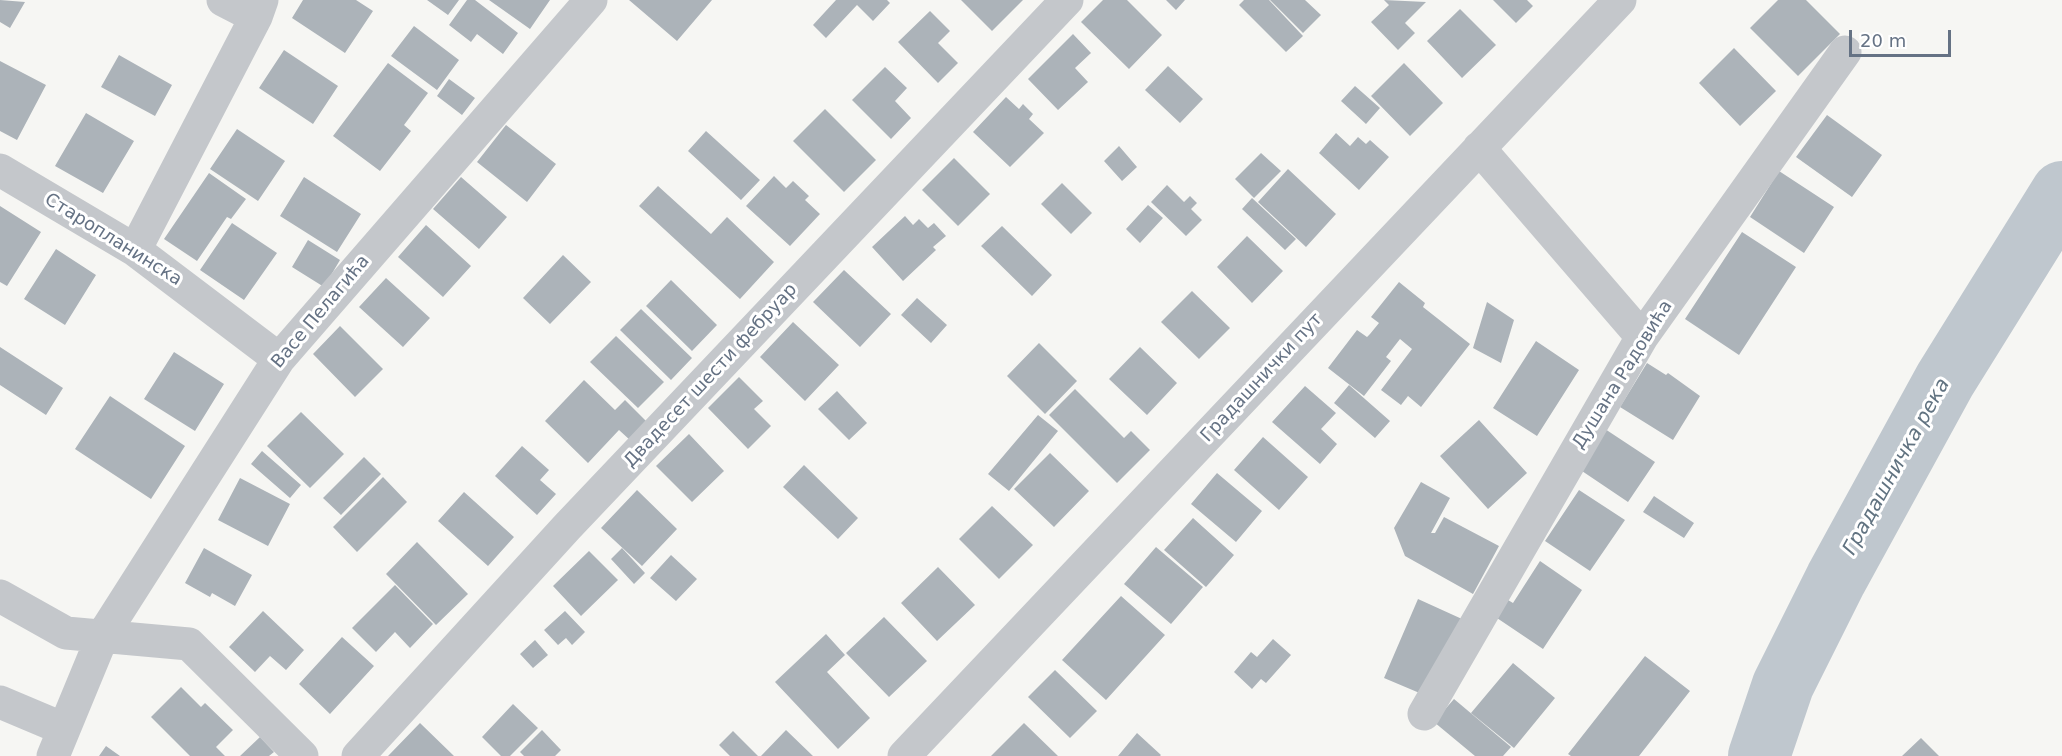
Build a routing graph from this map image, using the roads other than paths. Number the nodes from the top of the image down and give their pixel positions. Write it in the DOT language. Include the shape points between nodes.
graph roads {
  1 [pos="223,0"];
  2 [pos="591,0"];
  3 [pos="1067,0"];
  4 [pos="1620,0"];
  5 [pos="259,8"];
  6 [pos="1845,52"];
  7 [pos="1479,148"];
  8 [pos="0,170"];
  9 [pos="135,250"];
  10 [pos="1642,337"];
  11 [pos="279,359"];
  12 [pos="0,596"];
  13 [pos="103,635"];
  14 [pos="0,702"];
  15 [pos="1424,714"];
  16 [pos="59,742"];
  17 [pos="302,756"];
  18 [pos="358,756"];
  19 [pos="904,756"];
  1 -- 5 [label="street"];
  2 -- 11 [label="street, Васе Пелагића"];
  3 -- 18 [label="street, Двадесет шести фебруар" via="576,519"];
  4 -- 7 [label="street, Градашнички пут"];
  5 -- 9 [label="street"];
  6 -- 10 [label="street, Душана Радовића"];
  7 -- 10 [label="street"];
  7 -- 19 [label="street, Градашнички пут"];
  8 -- 9 [label="street, Старопланинска"];
  9 -- 11 [label="street, Старопланинска"];
  10 -- 15 [label="street, Душана Радовића"];
  11 -- 13 [label="street, Васе Пелагића"];
  12 -- 13 [label="street" via="66,633"];
  13 -- 16 [label="street, Васе Пелагића"];
  13 -- 17 [label="street" via="189,644"];
  14 -- 16 [label="street"];
}
